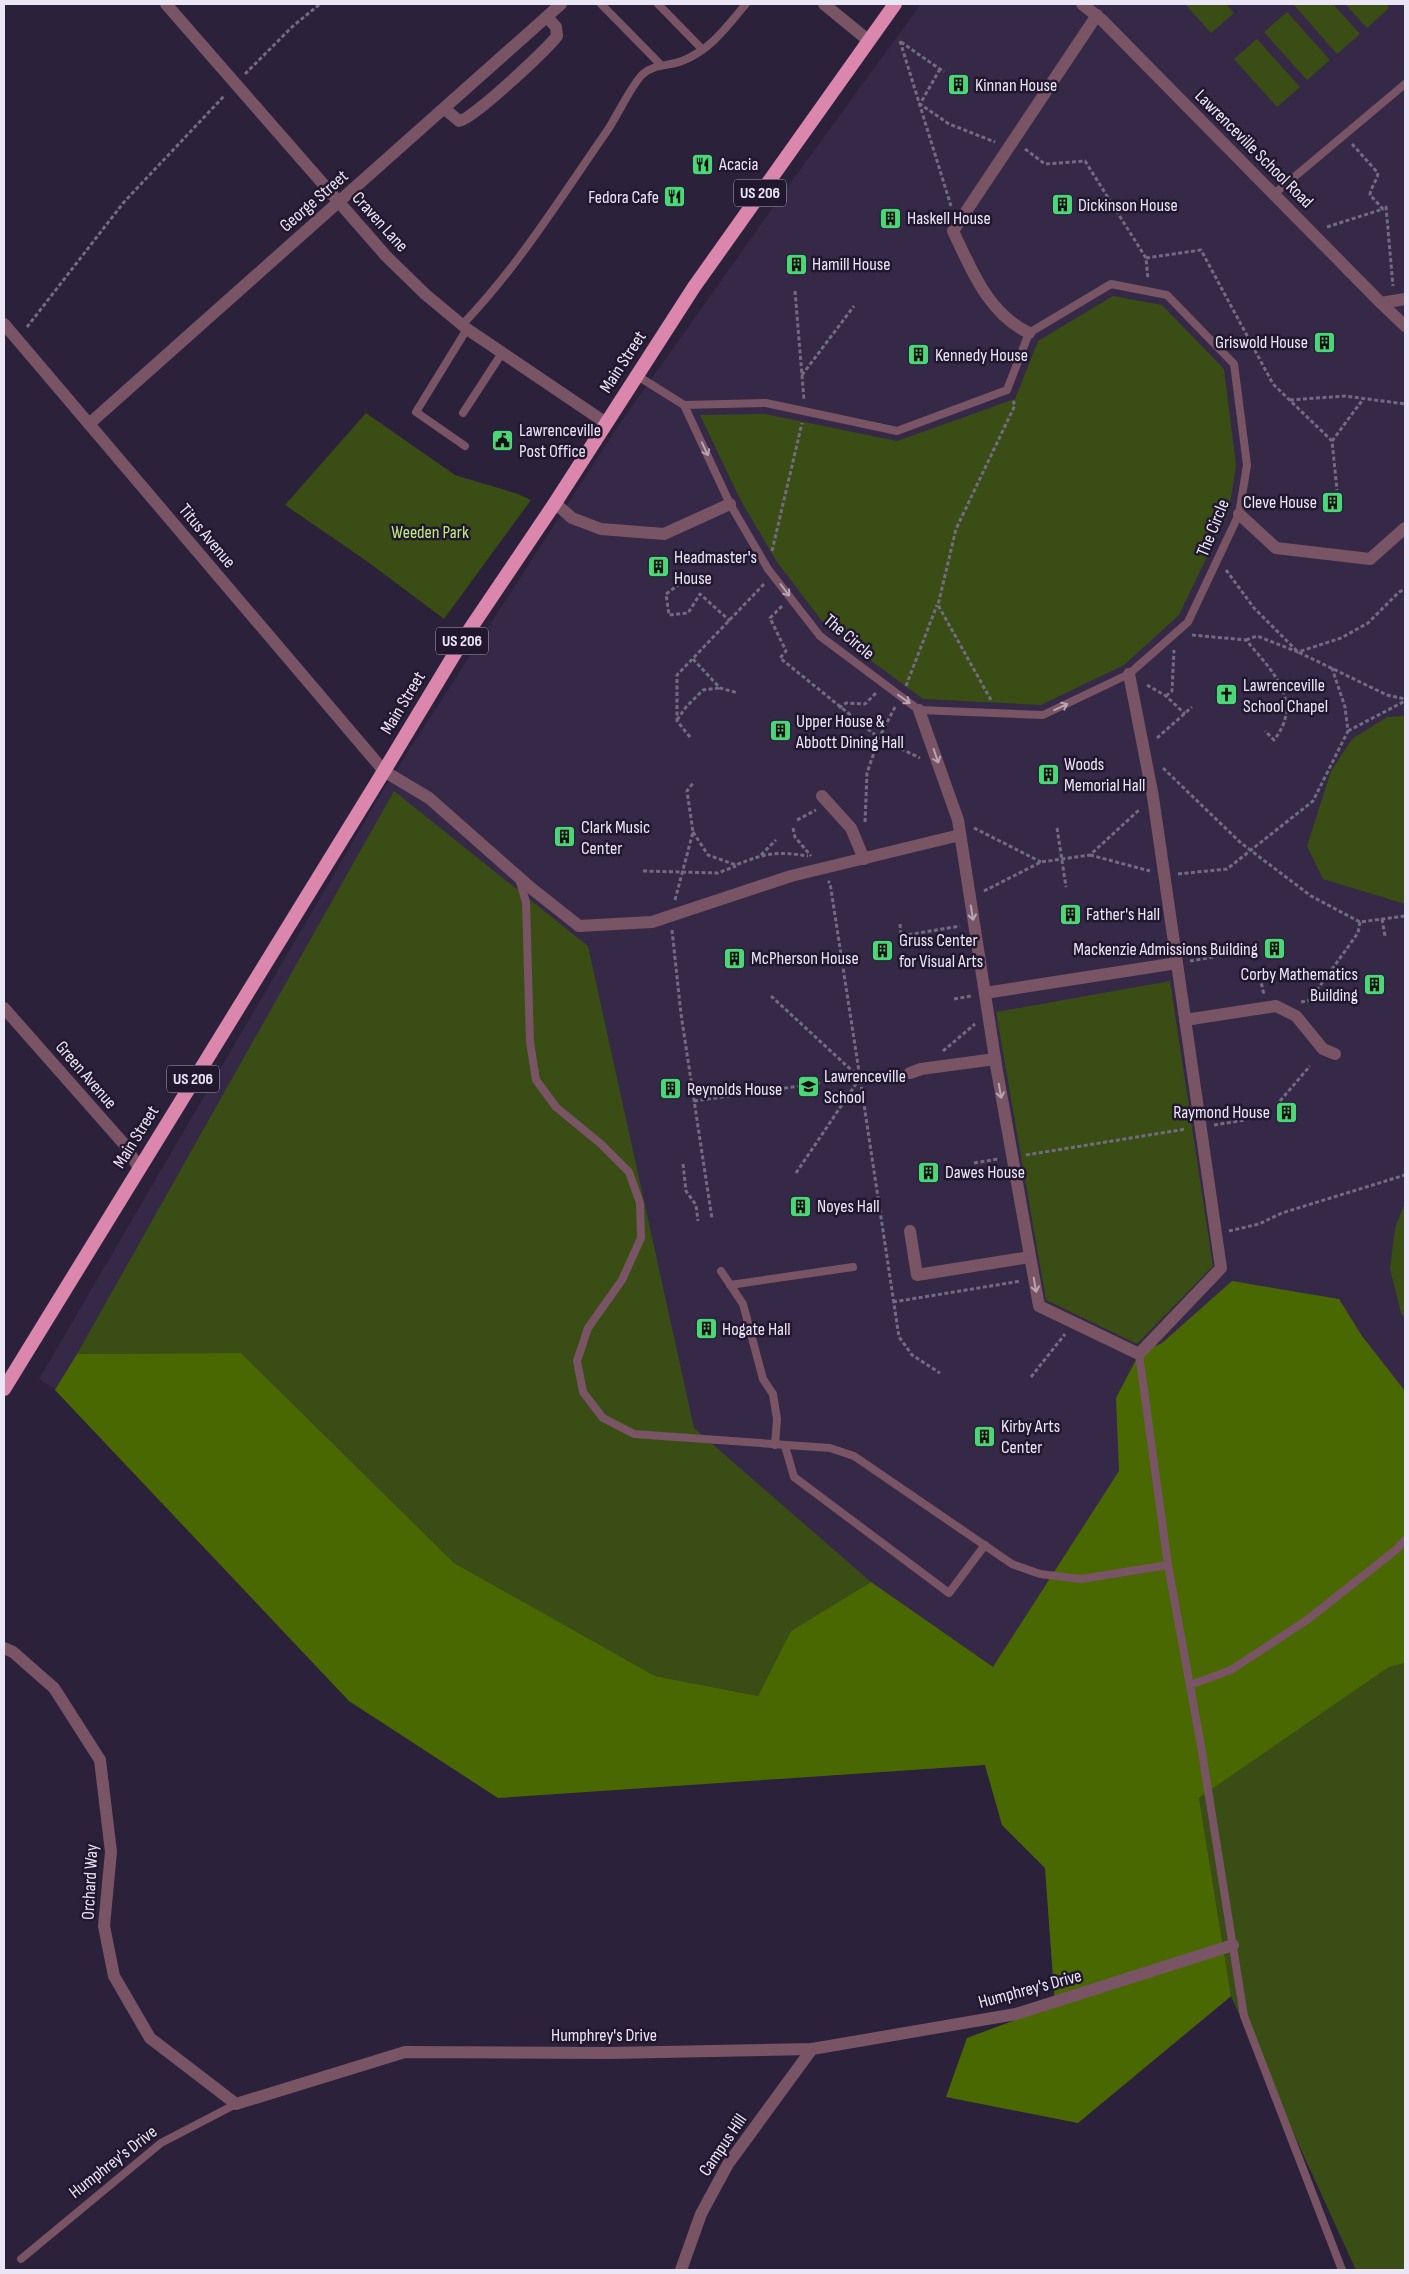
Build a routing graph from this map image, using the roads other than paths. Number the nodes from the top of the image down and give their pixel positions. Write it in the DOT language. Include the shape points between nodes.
graph roads {
  1 [pos="166,4"];
  2 [pos="561,4"];
  3 [pos="601,4"];
  4 [pos="658,4"];
  5 [pos="746,4"];
  6 [pos="824,4"];
  7 [pos="895,4"];
  8 [pos="1082,4"];
  9 [pos="1097,15"];
  10 [pos="547,16"];
  11 [pos="869,41"];
  12 [pos="702,49"];
  13 [pos="660,64"];
  14 [pos="1405,84"];
  15 [pos="444,109"];
  16 [pos="1274,194"];
  17 [pos="338,203"];
  18 [pos="1400,300"];
  19 [pos="1381,303"];
  20 [pos="4,324"];
  21 [pos="1405,326"];
  22 [pos="464,327"];
  23 [pos="1029,334"];
  24 [pos="502,353"];
  25 [pos="636,375"];
  26 [pos="684,405"];
  27 [pos="463,413"];
  28 [pos="606,423"];
  29 [pos="89,424"];
  30 [pos="465,446"];
  31 [pos="555,503"];
  32 [pos="730,504"];
  33 [pos="1239,514"];
  34 [pos="1405,528"];
  35 [pos="1130,674"];
  36 [pos="919,710"];
  37 [pos="384,771"];
  38 [pos="825,800"];
  39 [pos="960,835"];
  40 [pos="864,859"];
  41 [pos="514,871"];
  42 [pos="1177,963"];
  43 [pos="985,993"];
  44 [pos="4,1008"];
  45 [pos="1185,1020"];
  46 [pos="1335,1054"];
  47 [pos="995,1059"];
  48 [pos="916,1071"];
  49 [pos="139,1168"];
  50 [pos="910,1231"];
  51 [pos="1030,1257"];
  52 [pos="853,1267"];
  53 [pos="721,1271"];
  54 [pos="730,1285"];
  55 [pos="1138,1354"];
  56 [pos="4,1389"];
  57 [pos="775,1445"];
  58 [pos="785,1446"];
  59 [pos="1405,1540"];
  60 [pos="984,1545"];
  61 [pos="1168,1565"];
  62 [pos="4,1648"];
  63 [pos="1190,1685"];
  64 [pos="1233,1945"];
  65 [pos="812,2049"];
  66 [pos="236,2104"];
  67 [pos="21,2259"];
  68 [pos="681,2270"];
  69 [pos="1342,2270"];
  1 -- 17 [label="street, Craven Lane"];
  2 -- 10 [label="street, George Street"];
  3 -- 13 [label="lane"];
  4 -- 12 [label="lane"];
  5 -- 12 [label="lane" via="712,44"];
  6 -- 11 [label="street"];
  7 -- 11 [label="highway, Main Street / US 206"];
  8 -- 9 [label="street, Lawrenceville School Road"];
  9 -- 16 [label="street, Lawrenceville School Road"];
  9 -- 23 [label="street" via="953,231 980,288 1012,325"];
  10 -- 15 [label="street, George Street"];
  10 -- 15 [label="street" via="556,27 557,36 480,109 459,122"];
  11 -- 25 [label="highway, Main Street / US 206" via="694,287"];
  12 -- 13 [label="lane" via="681,61"];
  13 -- 22 [label="lane" via="642,74 610,127"];
  14 -- 16 [label="lane"];
  15 -- 17 [label="street, George Street"];
  16 -- 19 [label="street, Lawrenceville School Road"];
  17 -- 22 [label="street, Craven Lane" via="386,256"];
  17 -- 29 [label="street, George Street"];
  18 -- 19 [label="street"];
  19 -- 21 [label="street, Lawrenceville School Road"];
  20 -- 29 [label="street, Titus Avenue"];
  22 -- 24 [label="street, Craven Lane"];
  22 -- 30 [label="lane" via="416,412"];
  23 -- 26 [label="lane" via="1007,390 896,430 766,403"];
  23 -- 33 [label="lane, The Circle" via="1111,284 1167,295 1234,364 1247,465"];
  24 -- 27 [label="lane"];
  24 -- 28 [label="street, Craven Lane"];
  25 -- 26 [label="lane"];
  25 -- 28 [label="highway, Main Street / US 206"];
  26 -- 32 [label="lane, The Circle, one-way"];
  28 -- 31 [label="highway, Main Street / US 206"];
  29 -- 37 [label="street, Titus Avenue"];
  31 -- 32 [label="street" via="572,518 601,529 664,534"];
  31 -- 37 [label="highway, Main Street / US 206" via="466,635"];
  32 -- 36 [label="lane, The Circle, one-way" via="768,568 820,636"];
  33 -- 34 [label="street" via="1276,548 1370,560"];
  33 -- 35 [label="lane, The Circle" via="1188,622"];
  36 -- 35 [label="lane, The Circle, one-way" via="1043,715"];
  35 -- 42 [label="street" via="1153,797"];
  36 -- 39 [label="street, one-way" via="958,820"];
  37 -- 41 [label="street, Titus Avenue" via="429,798"];
  37 -- 49 [label="highway, Main Street / US 206"];
  38 -- 40 [label="street" via="851,828"];
  39 -- 40 [label="street, Titus Avenue"];
  39 -- 43 [label="street, one-way"];
  40 -- 41 [label="street, Titus Avenue" via="791,876 652,922 579,926"];
  41 -- 57 [label="lane" via="526,902 530,1042 536,1080 556,1107 629,1172 640,1203 641,1238 622,1280 588,1328 577,1361 583,1392 603,1418 634,1434"];
  42 -- 43 [label="street"];
  42 -- 45 [label="street"];
  43 -- 47 [label="street"];
  44 -- 49 [label="street, Green Avenue" via="124,1144"];
  45 -- 46 [label="street" via="1276,1006 1296,1016 1323,1049"];
  45 -- 55 [label="street" via="1221,1268"];
  47 -- 48 [label="street"];
  47 -- 51 [label="street, one-way"];
  49 -- 56 [label="highway, Main Street / US 206"];
  50 -- 51 [label="street" via="917,1275"];
  51 -- 55 [label="street, one-way" via="1039,1306"];
  52 -- 54 [label="lane"];
  53 -- 54 [label="lane"];
  54 -- 57 [label="lane" via="743,1304 763,1379 773,1394 777,1419"];
  55 -- 61 [label="lane"];
  57 -- 58 [label="lane"];
  58 -- 60 [label="lane" via="830,1448 854,1456"];
  58 -- 60 [label="lane" via="794,1477 949,1593"];
  59 -- 63 [label="lane" via="1307,1620 1232,1670"];
  60 -- 61 [label="lane" via="1012,1564 1040,1574 1081,1579"];
  61 -- 63 [label="lane"];
  62 -- 66 [label="street, Orchard Way" via="14,1652 54,1688 100,1760 112,1852 104,1926 114,1976 150,2038"];
  63 -- 64 [label="lane"];
  64 -- 65 [label="street, Humphrey's Drive" via="1016,2014"];
  64 -- 69 [label="lane" via="1244,2016"];
  65 -- 66 [label="street, Humphrey's Drive" via="405,2052"];
  65 -- 68 [label="street, Campus Hill" via="728,2164 701,2214"];
  66 -- 67 [label="lane, Humphrey's Drive" via="161,2143"];
}
